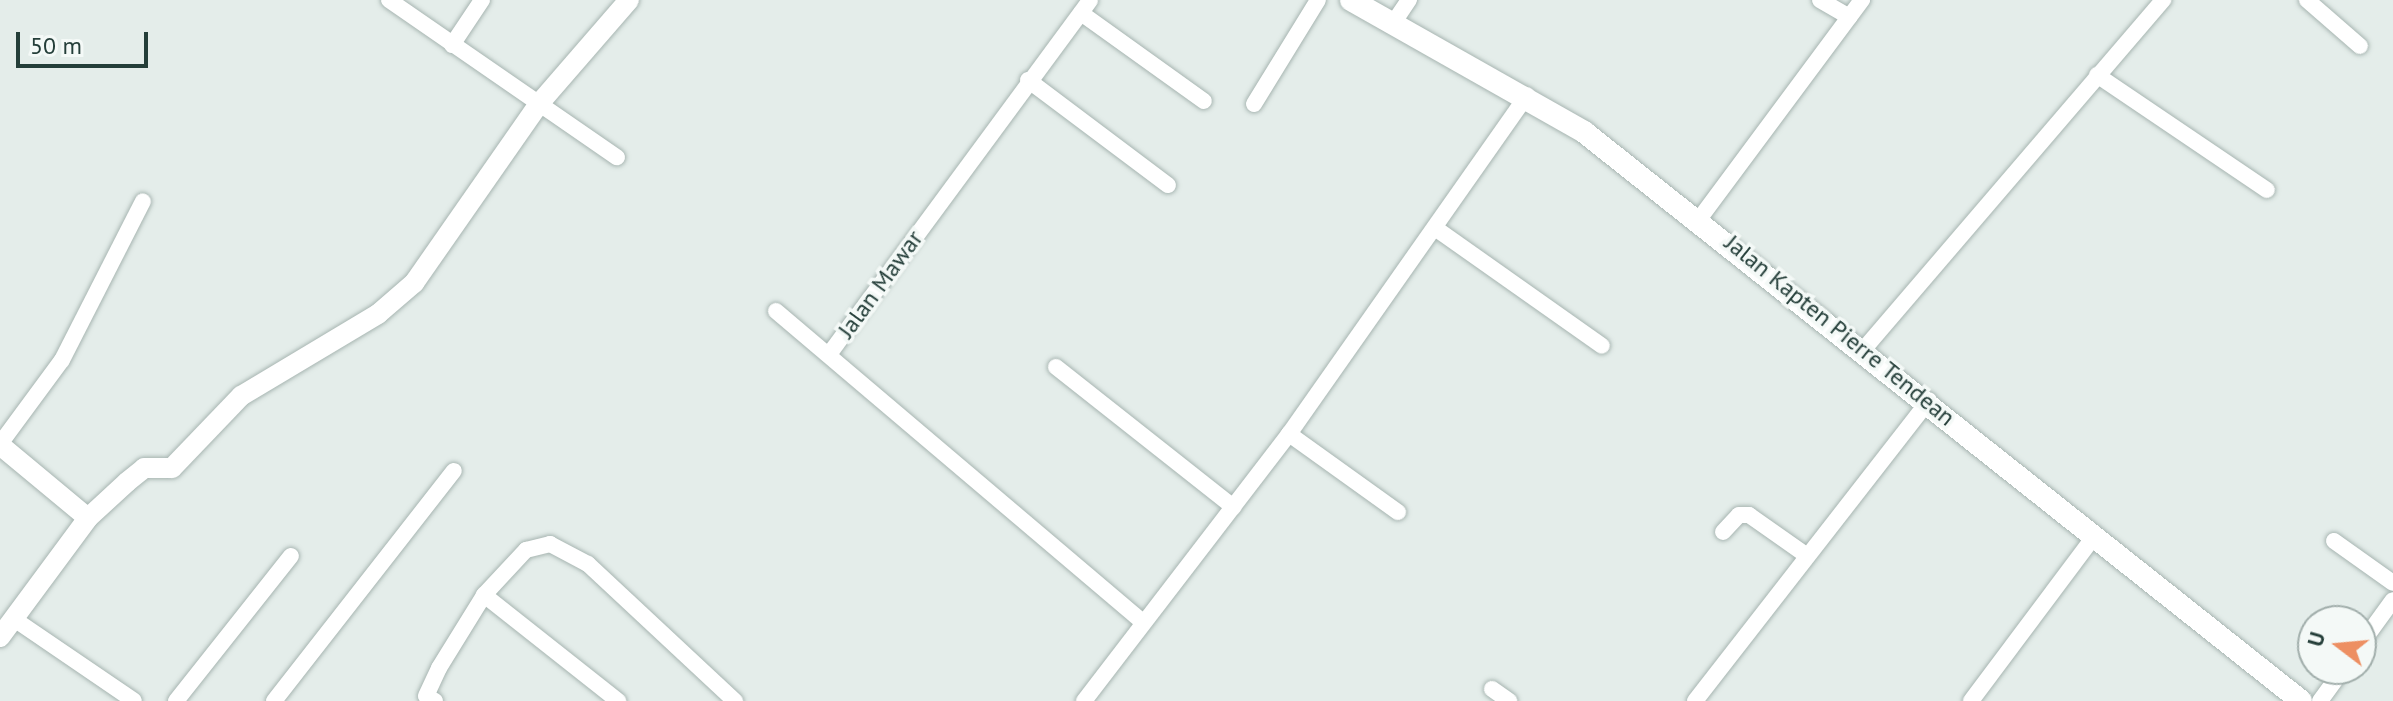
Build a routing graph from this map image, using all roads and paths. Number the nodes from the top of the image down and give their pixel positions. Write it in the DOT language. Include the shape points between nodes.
graph roads {
  1 [pos="389,0"];
  2 [pos="482,0"];
  3 [pos="629,0"];
  4 [pos="1318,0"];
  5 [pos="1351,0"];
  6 [pos="1409,0"];
  7 [pos="1820,0"];
  8 [pos="1862,0"];
  9 [pos="2163,0"];
  10 [pos="2307,0"];
  11 [pos="1085,6"];
  12 [pos="1850,17"];
  13 [pos="1394,22"];
  14 [pos="452,45"];
  15 [pos="2360,46"];
  16 [pos="2097,75"];
  17 [pos="1028,80"];
  18 [pos="1527,95"];
  19 [pos="1204,101"];
  20 [pos="1254,104"];
  21 [pos="538,105"];
  22 [pos="617,157"];
  23 [pos="1168,185"];
  24 [pos="2267,190"];
  25 [pos="143,201"];
  26 [pos="1700,218"];
  27 [pos="1435,228"];
  28 [pos="776,311"];
  29 [pos="1602,346"];
  30 [pos="1864,349"];
  31 [pos="830,353"];
  32 [pos="1056,367"];
  33 [pos="1929,400"];
  34 [pos="1289,434"];
  35 [pos="0,445"];
  36 [pos="454,471"];
  37 [pos="1233,507"];
  38 [pos="1398,512"];
  39 [pos="88,518"];
  40 [pos="1723,532"];
  41 [pos="2093,538"];
  42 [pos="2334,541"];
  43 [pos="1806,555"];
  44 [pos="291,556"];
  45 [pos="2393,583"];
  46 [pos="484,595"];
  47 [pos="2393,600"];
  48 [pos="14,619"];
  49 [pos="1142,621"];
  50 [pos="2377,622"];
  51 [pos="0,637"];
  52 [pos="1492,689"];
  53 [pos="428,699"];
  54 [pos="134,701"];
  55 [pos="176,701"];
  56 [pos="274,701"];
  57 [pos="618,701"];
  58 [pos="735,701"];
  59 [pos="1084,701"];
  60 [pos="1509,701"];
  61 [pos="1695,701"];
  62 [pos="1971,701"];
  63 [pos="2301,701"];
  1 -- 14 [label="street"];
  2 -- 14 [label="street"];
  3 -- 21 [label="street"];
  4 -- 20 [label="street"];
  5 -- 13 [label="main road, Jalan Kapten Pierre Tendean"];
  6 -- 13 [label="street"];
  7 -- 12 [label="street"];
  8 -- 12 [label="street"];
  9 -- 16 [label="street"];
  10 -- 15 [label="street"];
  11 -- 17 [label="street, Jalan Mawar"];
  11 -- 19 [label="street"];
  12 -- 26 [label="street"];
  13 -- 18 [label="main road, Jalan Kapten Pierre Tendean"];
  14 -- 21 [label="street"];
  16 -- 24 [label="street"];
  16 -- 30 [label="street"];
  17 -- 23 [label="street"];
  17 -- 31 [label="street, Jalan Mawar"];
  18 -- 26 [label="main road, Jalan Kapten Pierre Tendean"];
  18 -- 27 [label="street"];
  21 -- 22 [label="street"];
  21 -- 39 [label="street" via="461,224 378,314 241,396 172,468 144,468"];
  25 -- 35 [label="street" via="62,360"];
  26 -- 30 [label="main road, Jalan Kapten Pierre Tendean"];
  27 -- 29 [label="street"];
  27 -- 34 [label="street"];
  28 -- 31 [label="street"];
  30 -- 33 [label="main road, Jalan Kapten Pierre Tendean"];
  31 -- 49 [label="street, Jalan Mawar"];
  32 -- 37 [label="street"];
  33 -- 41 [label="main road, Jalan Kapten Pierre Tendean"];
  33 -- 43 [label="street"];
  34 -- 37 [label="street"];
  34 -- 38 [label="street"];
  35 -- 39 [label="street"];
  36 -- 56 [label="street"];
  37 -- 49 [label="street"];
  39 -- 48 [label="street"];
  40 -- 43 [label="street" via="1739,515 1749,515"];
  41 -- 62 [label="street"];
  41 -- 63 [label="main road, Jalan Kapten Pierre Tendean"];
  42 -- 45 [label="street"];
  43 -- 61 [label="street"];
  44 -- 55 [label="street"];
  46 -- 53 [label="street"];
  46 -- 57 [label="street"];
  46 -- 58 [label="street" via="526,550 562,549 608,581"];
  47 -- 50 [label="street"];
  48 -- 51 [label="street"];
  48 -- 54 [label="street"];
  49 -- 59 [label="street"];
  52 -- 60 [label="street"];
}
